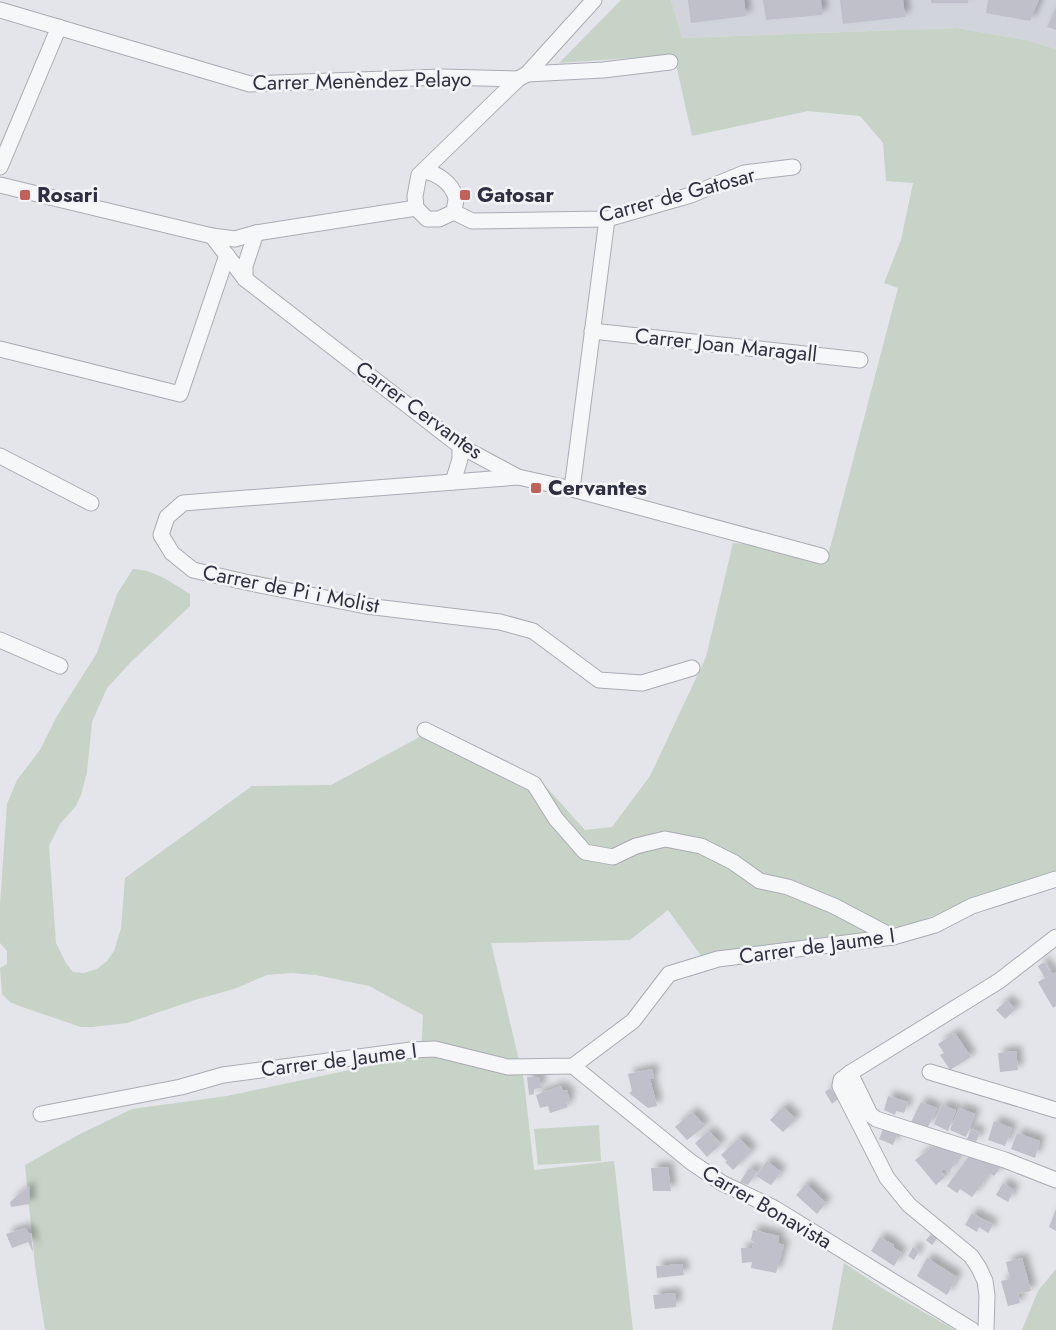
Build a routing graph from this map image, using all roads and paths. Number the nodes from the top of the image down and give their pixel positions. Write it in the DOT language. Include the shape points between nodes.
graph roads {
  1 [pos="594,0"];
  2 [pos="0,10"];
  3 [pos="59,27"];
  4 [pos="670,62"];
  5 [pos="523,76"];
  6 [pos="0,166"];
  7 [pos="793,167"];
  8 [pos="424,171"];
  9 [pos="0,185"];
  10 [pos="416,208"];
  11 [pos="454,213"];
  12 [pos="607,219"];
  13 [pos="256,233"];
  14 [pos="212,236"];
  15 [pos="227,255"];
  16 [pos="245,279"];
  17 [pos="592,331"];
  18 [pos="0,349"];
  19 [pos="860,360"];
  20 [pos="460,446"];
  21 [pos="0,456"];
  22 [pos="518,477"];
  23 [pos="453,482"];
  24 [pos="572,489"];
  25 [pos="91,503"];
  26 [pos="821,556"];
  27 [pos="0,640"];
  28 [pos="60,666"];
  29 [pos="692,668"];
  30 [pos="425,730"];
  31 [pos="1056,879"];
  32 [pos="892,937"];
  33 [pos="1056,937"];
  34 [pos="573,1066"];
  35 [pos="930,1072"];
  36 [pos="845,1077"];
  37 [pos="1056,1110"];
  38 [pos="40,1114"];
  39 [pos="1056,1180"];
  40 [pos="972,1330"];
  41 [pos="986,1330"];
  1 -- 5 [label="street"];
  2 -- 3 [label="street, Carrer Menèndez Pelayo"];
  3 -- 5 [label="street, Carrer Menèndez Pelayo" via="250,84"];
  3 -- 6 [label="street"];
  4 -- 5 [label="street, Carrer Menèndez Pelayo"];
  5 -- 8 [label="street"];
  7 -- 12 [label="street, Carrer de Gatosar" via="744,173 691,195"];
  8 -- 10 [label="street" via="419,175"];
  8 -- 11 [label="street" via="436,173 446,182 456,198"];
  9 -- 14 [label="street"];
  10 -- 11 [label="street, Carrer de Gatosar" via="427,219"];
  10 -- 13 [label="street"];
  11 -- 12 [label="street, Carrer de Gatosar" via="472,221"];
  12 -- 17 [label="street"];
  13 -- 14 [label="street" via="235,239"];
  13 -- 16 [label="street" via="245,266"];
  14 -- 15 [label="street, Carrer Cervantes"];
  15 -- 16 [label="street, Carrer Cervantes"];
  15 -- 18 [label="street" via="180,394"];
  16 -- 20 [label="street, Carrer Cervantes"];
  17 -- 19 [label="street, Carrer Joan Maragall"];
  17 -- 24 [label="street"];
  20 -- 22 [label="street, Carrer Cervantes"];
  20 -- 23 [label="street"];
  21 -- 25 [label="street"];
  22 -- 23 [label="street, Carrer de Pi i Molist"];
  22 -- 24 [label="street, Carrer Cervantes"];
  23 -- 29 [label="street, Carrer de Pi i Molist" via="183,502 167,517 160,535 172,553 193,570 366,606 500,622 533,631 599,680 642,683"];
  24 -- 26 [label="street, Carrer Cervantes"];
  27 -- 28 [label="street"];
  30 -- 32 [label="street" via="534,784 556,819 585,852 613,857 636,846 666,839 701,846 760,880 788,886"];
  31 -- 32 [label="street, Carrer de Jaume I" via="972,906 935,925"];
  32 -- 34 [label="street, Carrer de Jaume I" via="718,959 669,974 633,1020"];
  33 -- 36 [label="street" via="999,981"];
  34 -- 38 [label="street, Carrer de Jaume I" via="508,1067 435,1049 411,1050 223,1075"];
  34 -- 40 [label="street, Carrer Bonavista" via="722,1183 774,1208"];
  35 -- 37 [label="street"];
  36 -- 39 [label="street" via="876,1119"];
  36 -- 41 [label="street" via="840,1090 887,1178 909,1205 979,1268 987,1295"];
}
